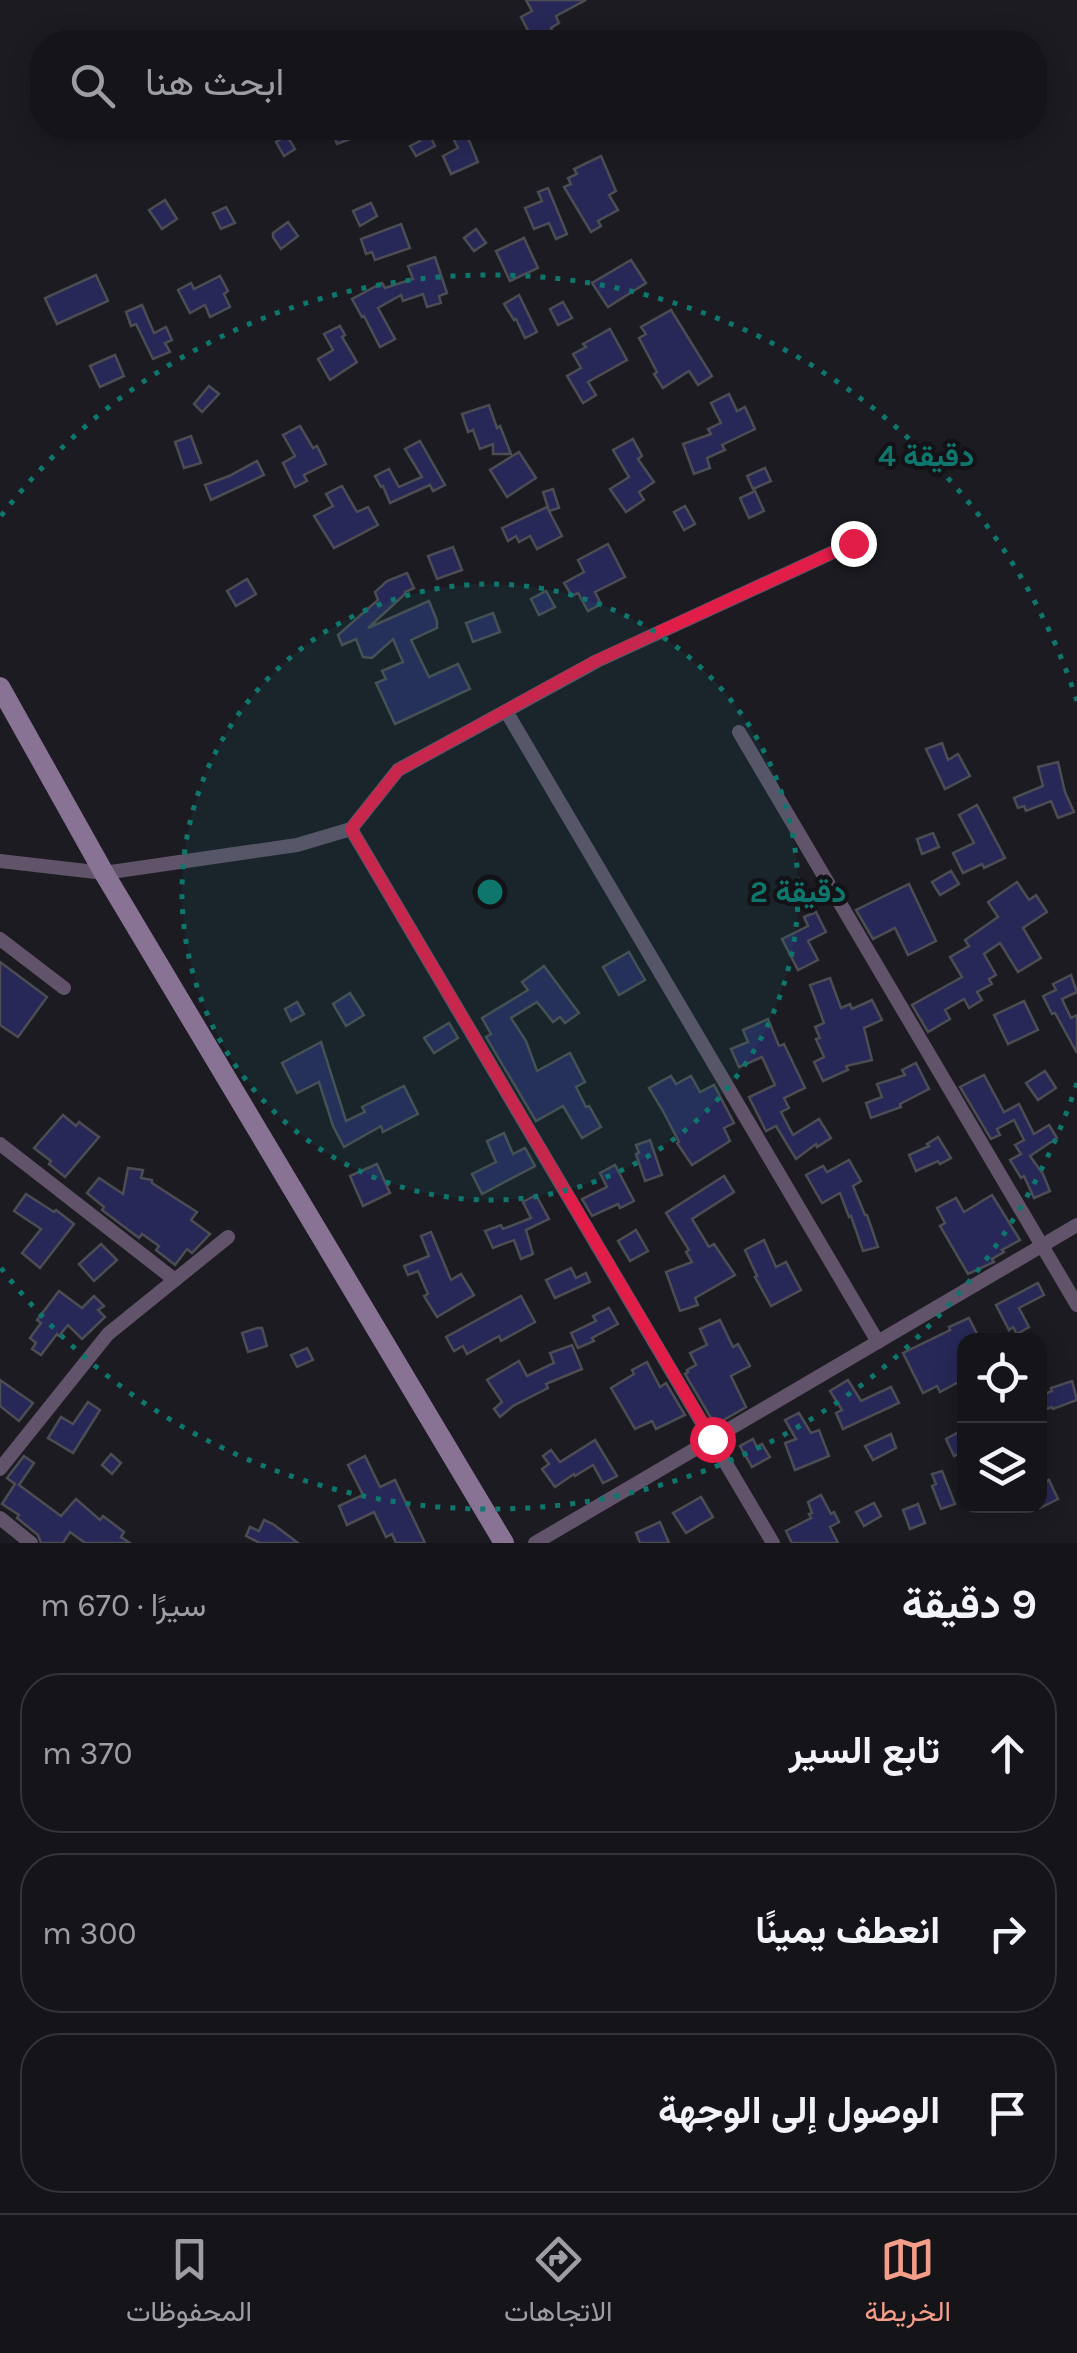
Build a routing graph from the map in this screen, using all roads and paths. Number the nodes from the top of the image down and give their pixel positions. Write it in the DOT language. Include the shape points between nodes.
graph roads {
  1 [pos="853,543"];
  2 [pos="0,687"];
  3 [pos="506,711"];
  4 [pos="739,732"];
  5 [pos="351,829"];
  6 [pos="0,861"];
  7 [pos="104,872"];
  8 [pos="0,938"];
  9 [pos="64,988"];
  10 [pos="0,1144"];
  11 [pos="1077,1225"];
  12 [pos="228,1237"];
  13 [pos="1041,1246"];
  14 [pos="175,1280"];
  15 [pos="1077,1306"];
  16 [pos="878,1342"];
  17 [pos="712,1439"];
  18 [pos="0,1468"];
  19 [pos="0,1518"];
  20 [pos="31,1543"];
  21 [pos="504,1543"];
  22 [pos="535,1543"];
  23 [pos="774,1543"];
  1 -- 3 [label="street" via="596,661"];
  2 -- 7 [label="street"];
  3 -- 5 [label="street" via="398,770"];
  3 -- 16 [label="street"];
  4 -- 13 [label="street"];
  5 -- 7 [label="street" via="298,845"];
  5 -- 17 [label="street"];
  6 -- 7 [label="street"];
  7 -- 21 [label="street"];
  8 -- 9 [label="street"];
  10 -- 14 [label="street"];
  11 -- 13 [label="street"];
  12 -- 14 [label="street"];
  13 -- 15 [label="street"];
  13 -- 16 [label="street"];
  14 -- 18 [label="street" via="108,1334"];
  16 -- 17 [label="street"];
  17 -- 22 [label="street"];
  17 -- 23 [label="street"];
  19 -- 20 [label="street"];
}
